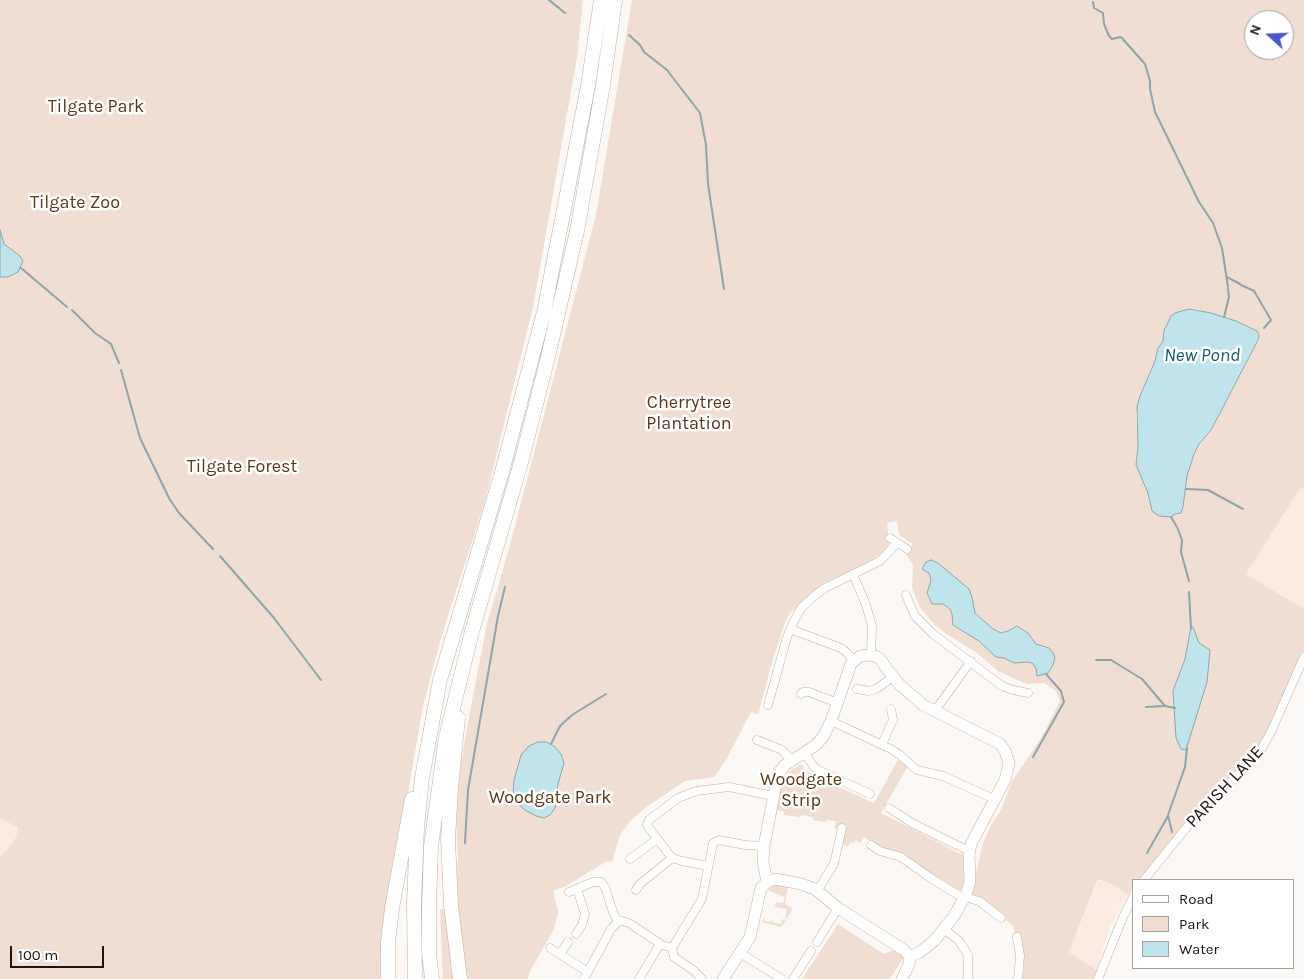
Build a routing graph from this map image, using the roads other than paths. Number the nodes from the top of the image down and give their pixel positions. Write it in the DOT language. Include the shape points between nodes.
graph roads {
  1 [pos="601,0"];
  2 [pos="615,0"];
  3 [pos="907,549"];
  4 [pos="853,574"];
  5 [pos="906,595"];
  6 [pos="790,629"];
  7 [pos="471,635"];
  8 [pos="871,655"];
  9 [pos="1304,658"];
  10 [pos="854,661"];
  11 [pos="971,661"];
  12 [pos="893,677"];
  13 [pos="440,680"];
  14 [pos="857,689"];
  15 [pos="1028,693"];
  16 [pos="801,694"];
  17 [pos="838,703"];
  18 [pos="768,705"];
  19 [pos="891,709"];
  20 [pos="932,711"];
  21 [pos="831,721"];
  22 [pos="757,740"];
  23 [pos="882,744"];
  24 [pos="804,753"];
  25 [pos="792,761"];
  26 [pos="870,794"];
  27 [pos="773,796"];
  28 [pos="994,799"];
  29 [pos="889,808"];
  30 [pos="842,828"];
  31 [pos="657,839"];
  32 [pos="871,845"];
  33 [pos="764,846"];
  34 [pos="969,851"];
  35 [pos="672,858"];
  36 [pos="630,859"];
  37 [pos="708,866"];
  38 [pos="1145,879"];
  39 [pos="767,882"];
  40 [pos="577,889"];
  41 [pos="636,890"];
  42 [pos="817,891"];
  43 [pos="569,892"];
  44 [pos="965,898"];
  45 [pos="1132,899"];
  46 [pos="838,908"];
  47 [pos="1001,918"];
  48 [pos="618,922"];
  49 [pos="944,929"];
  50 [pos="576,934"];
  51 [pos="1017,937"];
  52 [pos="568,942"];
  53 [pos="817,942"];
  54 [pos="660,944"];
  55 [pos="550,948"];
  56 [pos="672,948"];
  57 [pos="811,951"];
  58 [pos="740,953"];
  59 [pos="560,954"];
  60 [pos="910,957"];
  61 [pos="586,976"];
  62 [pos="388,979"];
  63 [pos="415,979"];
  64 [pos="432,979"];
  65 [pos="460,979"];
  66 [pos="639,979"];
  67 [pos="702,979"];
  68 [pos="723,979"];
  69 [pos="782,979"];
  70 [pos="794,979"];
  71 [pos="902,979"];
  72 [pos="968,979"];
  73 [pos="1018,979"];
  74 [pos="1098,979"];
  1 -- 13 [label="highway" via="588,86 544,312 502,472"];
  2 -- 7 [label="highway" via="577,231 522,459"];
  3 -- 4 [label="street" via="894,541 880,561"];
  4 -- 6 [label="street" via="830,584 813,597 797,614"];
  4 -- 8 [label="street" via="872,626"];
  5 -- 11 [label="street" via="915,616 925,628"];
  6 -- 10 [label="street" via="841,648"];
  6 -- 18 [label="street"];
  7 -- 64 [label="highway" via="446,737 431,846 429,917"];
  7 -- 65 [label="highway" via="457,730 448,839 451,905"];
  8 -- 10 [label="street" via="860,656"];
  8 -- 12 [label="street" via="882,660"];
  9 -- 38 [label="street, PARISH LANE" via="1262,748 1200,812"];
  10 -- 17 [label="street"];
  11 -- 15 [label="street" via="1006,688"];
  11 -- 20 [label="street"];
  12 -- 14 [label="street" via="876,689"];
  12 -- 20 [label="street" via="914,699"];
  13 -- 62 [label="highway" via="397,876 388,936"];
  13 -- 63 [label="highway" via="422,778 417,828"];
  16 -- 17 [label="street" via="808,692"];
  17 -- 21 [label="street"];
  19 -- 23 [label="street" via="893,720"];
  20 -- 28 [label="street" via="994,740 1004,749 1008,769"];
  21 -- 23 [label="street"];
  21 -- 24 [label="street" via="819,741"];
  22 -- 25 [label="street" via="782,750"];
  23 -- 28 [label="street" via="917,770 943,776"];
  24 -- 25 [label="street"];
  24 -- 26 [label="street" via="816,769"];
  25 -- 27 [label="street" via="780,772"];
  27 -- 31 [label="street" via="729,787 690,792 649,820 648,826"];
  27 -- 33 [label="street"];
  28 -- 34 [label="street"];
  29 -- 34 [label="street"];
  30 -- 42 [label="street" via="834,864"];
  31 -- 35 [label="street"];
  31 -- 36 [label="street"];
  32 -- 44 [label="street" via="901,857 929,878"];
  33 -- 37 [label="street" via="716,841"];
  33 -- 39 [label="street"];
  34 -- 44 [label="street" via="970,881"];
  35 -- 37 [label="street"];
  35 -- 41 [label="street"];
  37 -- 56 [label="street" via="702,899"];
  39 -- 42 [label="street" via="781,879 807,885"];
  39 -- 58 [label="street" via="759,891 752,932"];
  40 -- 43 [label="street"];
  40 -- 48 [label="street" via="602,882"];
  40 -- 50 [label="street" via="585,914"];
  42 -- 46 [label="street"];
  44 -- 47 [label="street" via="979,901"];
  44 -- 49 [label="street"];
  45 -- 74 [label="street"];
  46 -- 53 [label="street"];
  46 -- 60 [label="street"];
  48 -- 54 [label="street" via="629,923"];
  48 -- 61 [label="street"];
  49 -- 60 [label="street" via="928,947"];
  49 -- 72 [label="street" via="959,941 968,955"];
  51 -- 73 [label="street" via="1020,950"];
  52 -- 59 [label="street"];
  54 -- 56 [label="street"];
  54 -- 66 [label="street"];
  55 -- 59 [label="street"];
  56 -- 67 [label="street" via="674,957"];
  57 -- 70 [label="street"];
  58 -- 68 [label="street"];
  58 -- 69 [label="street"];
  59 -- 61 [label="street"];
  60 -- 71 [label="street"];
}
